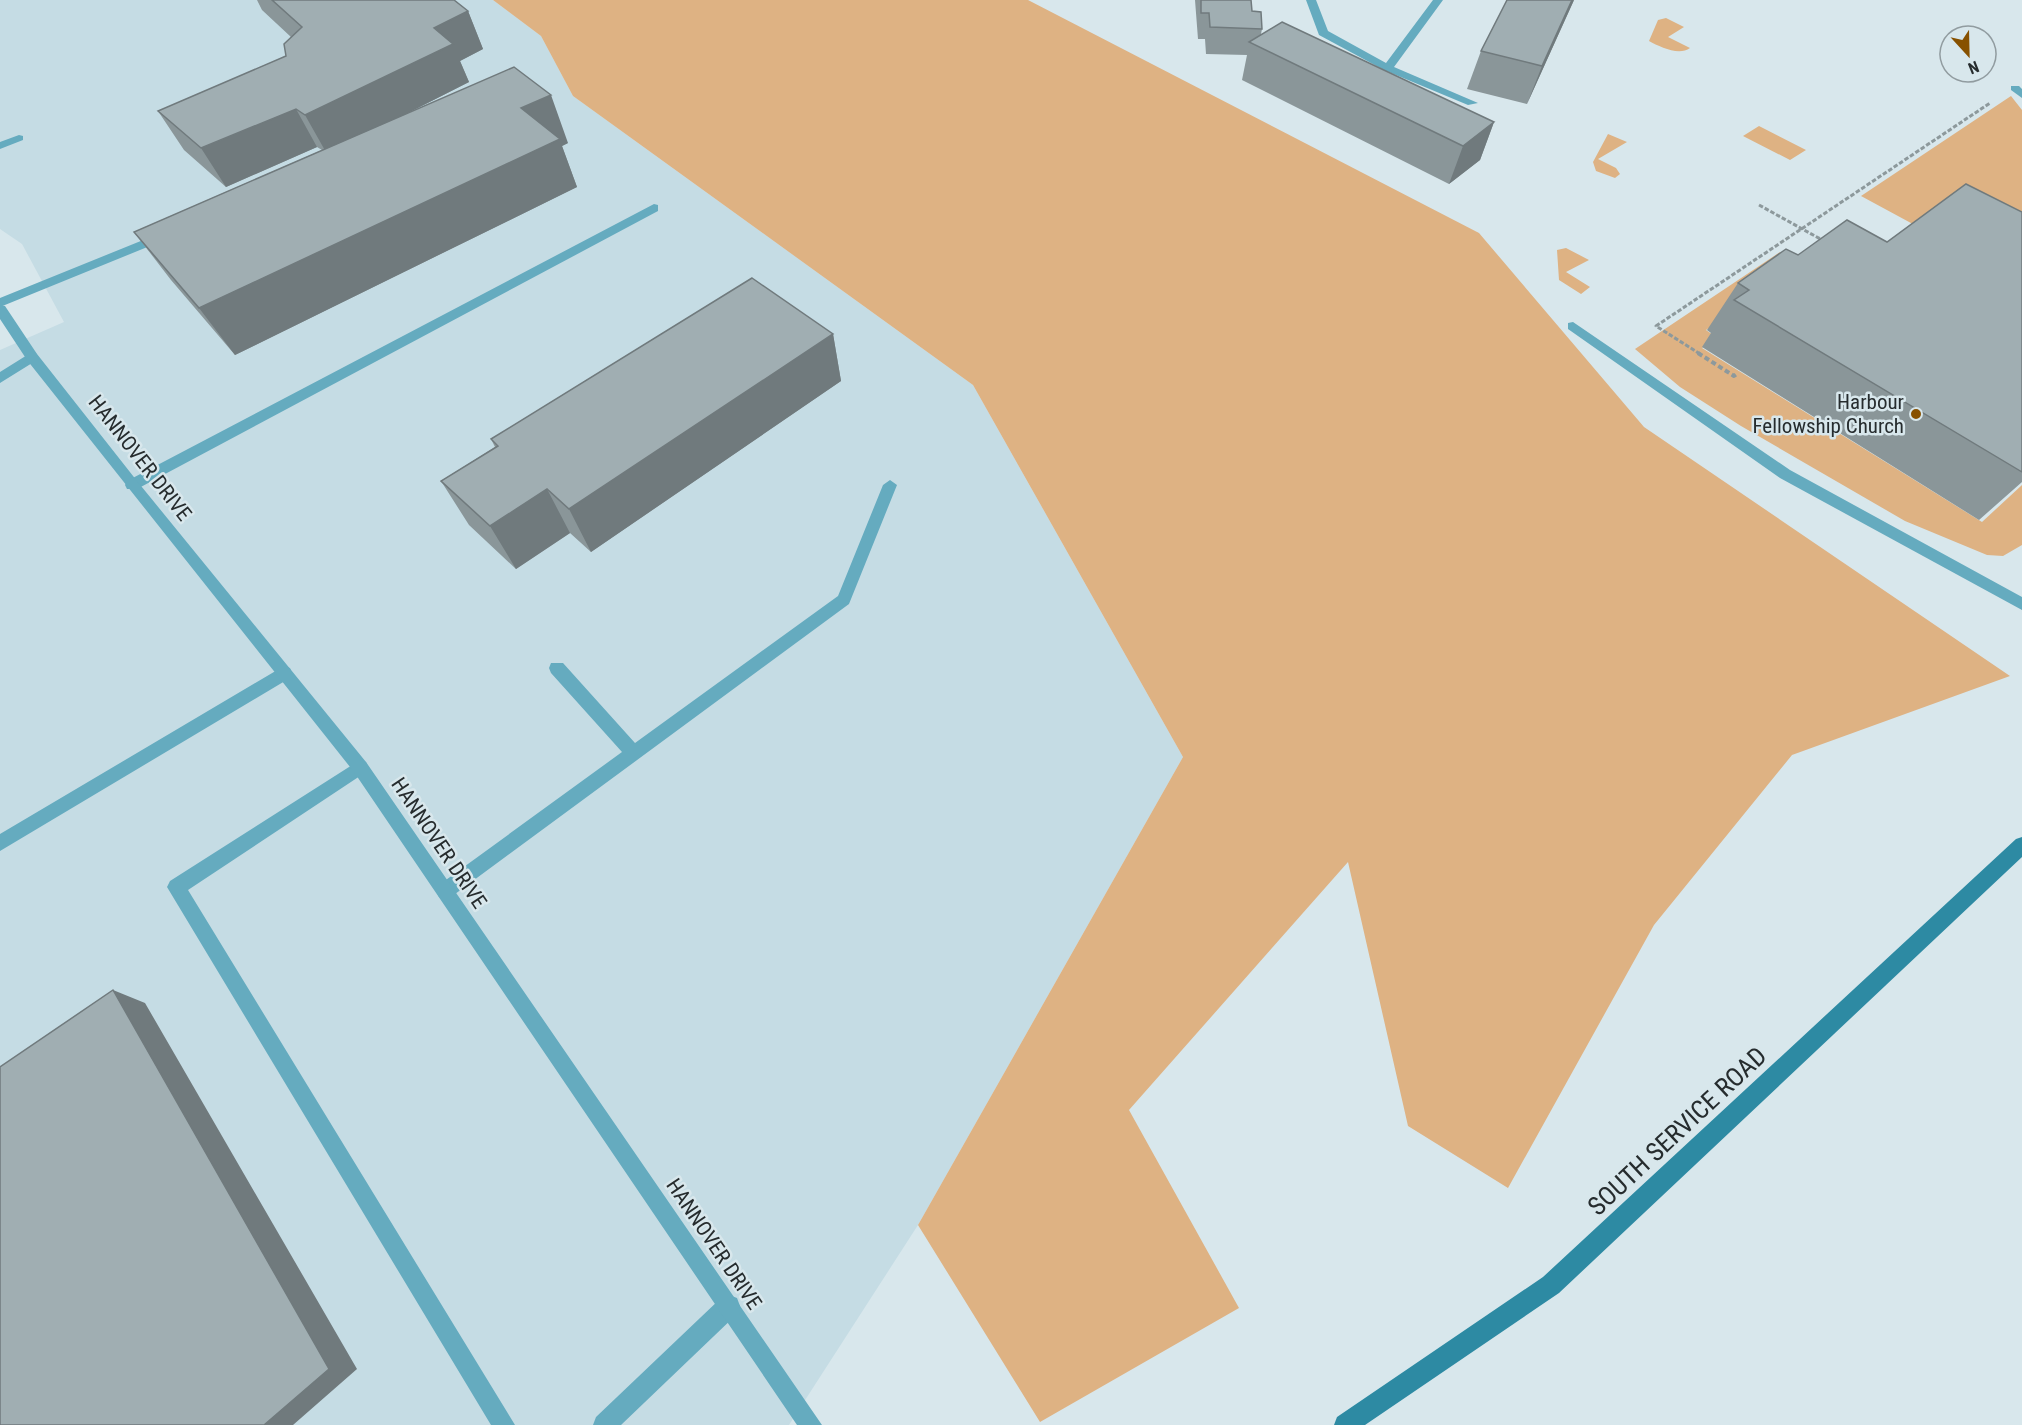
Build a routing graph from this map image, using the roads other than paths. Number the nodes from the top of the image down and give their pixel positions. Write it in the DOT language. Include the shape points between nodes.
graph roads {
  1 [pos="1311,0"];
  2 [pos="1438,0"];
  3 [pos="1388,68"];
  4 [pos="1472,103"];
  5 [pos="19,138"];
  6 [pos="0,146"];
  7 [pos="654,208"];
  8 [pos="181,229"];
  9 [pos="0,303"];
  10 [pos="0,309"];
  11 [pos="1574,326"];
  12 [pos="32,357"];
  13 [pos="0,378"];
  14 [pos="132,485"];
  15 [pos="890,485"];
  16 [pos="2020,600"];
  17 [pos="557,668"];
  18 [pos="284,673"];
  19 [pos="632,752"];
  20 [pos="360,767"];
  21 [pos="0,843"];
  22 [pos="2022,845"];
  23 [pos="445,891"];
  24 [pos="729,1306"];
  25 [pos="504,1425"];
  26 [pos="604,1425"];
  27 [pos="811,1425"];
  28 [pos="1345,1425"];
  1 -- 3 [label="street" via="1323,33"];
  2 -- 3 [label="street"];
  3 -- 4 [label="street"];
  5 -- 6 [label="street"];
  7 -- 14 [label="street"];
  8 -- 9 [label="street"];
  10 -- 12 [label="street, HANNOVER DRIVE"];
  11 -- 16 [label="street" via="1785,474"];
  12 -- 13 [label="street"];
  12 -- 14 [label="street, HANNOVER DRIVE"];
  14 -- 18 [label="street, HANNOVER DRIVE"];
  15 -- 19 [label="street" via="844,600"];
  17 -- 19 [label="street"];
  18 -- 20 [label="street, HANNOVER DRIVE"];
  18 -- 21 [label="street"];
  19 -- 23 [label="street"];
  20 -- 23 [label="street, HANNOVER DRIVE"];
  20 -- 25 [label="street" via="176,887"];
  22 -- 28 [label="main road, SOUTH SERVICE ROAD" via="1551,1285"];
  23 -- 24 [label="street, HANNOVER DRIVE"];
  24 -- 26 [label="street"];
  24 -- 27 [label="street, HANNOVER DRIVE"];
}
